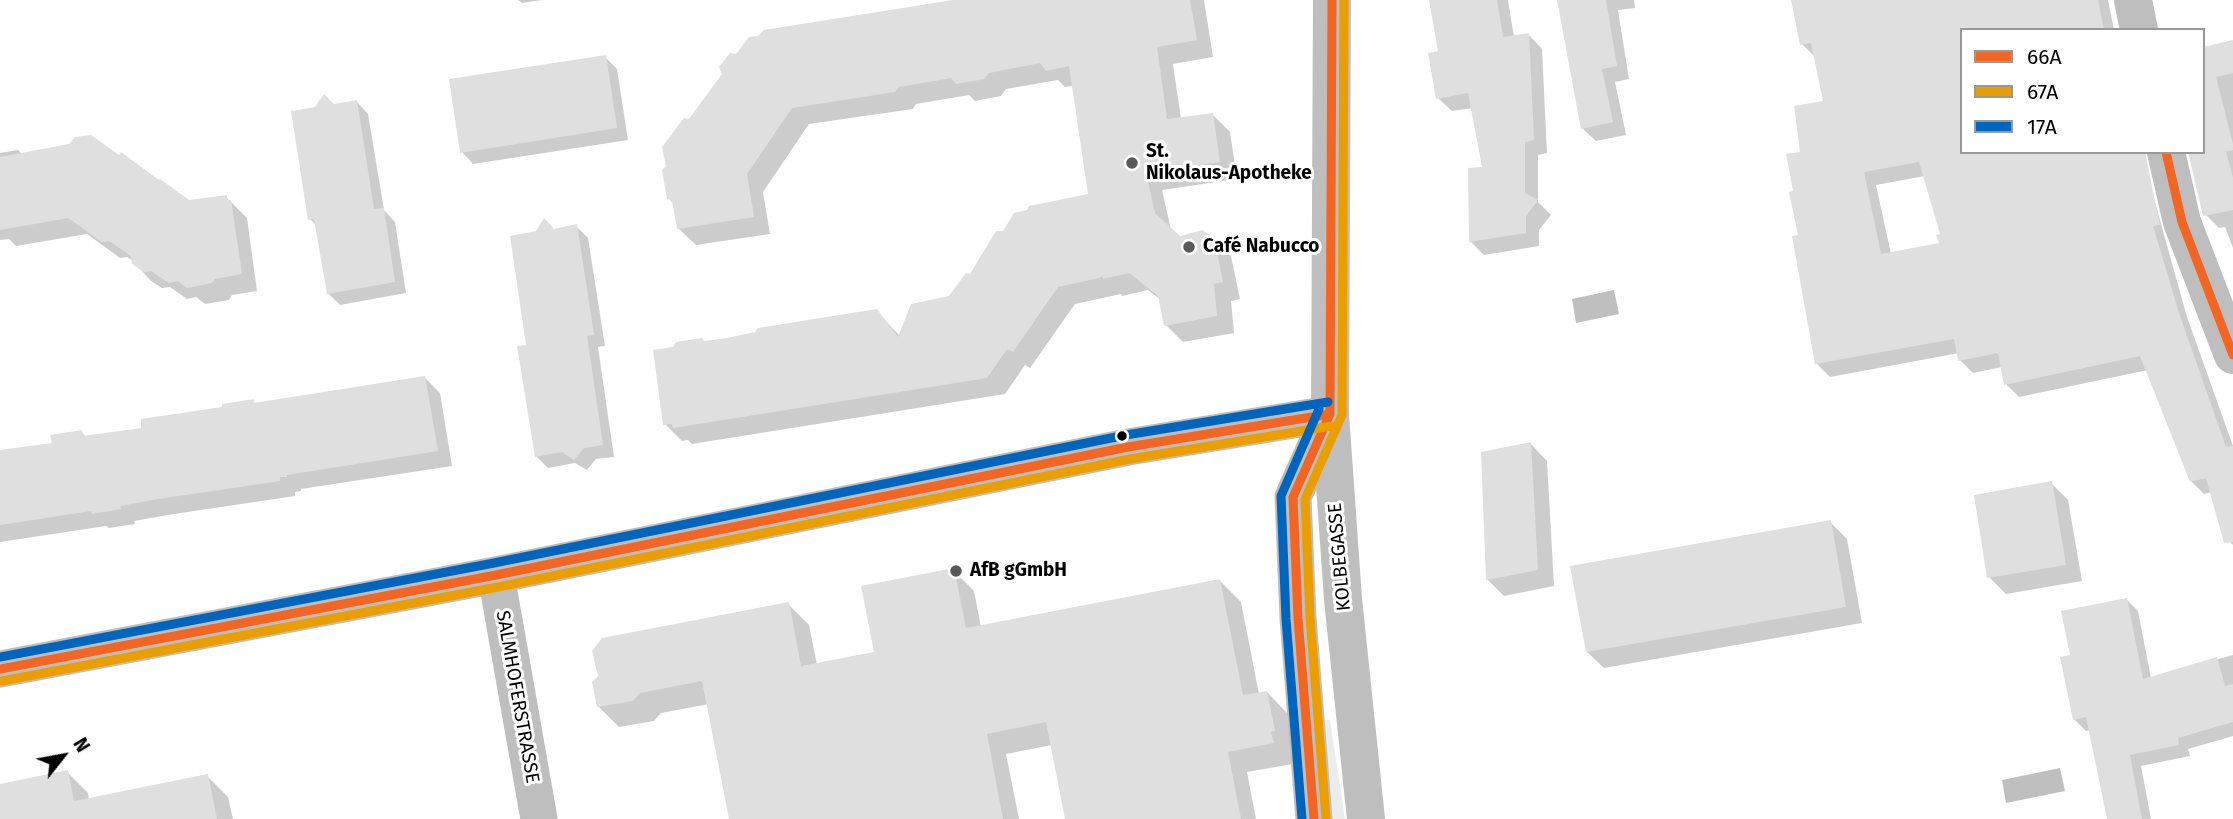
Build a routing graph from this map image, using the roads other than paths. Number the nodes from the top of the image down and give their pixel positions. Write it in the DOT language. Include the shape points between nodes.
graph roads {
  1 [pos="1332,0"];
  2 [pos="2133,0"];
  3 [pos="2139,28"];
  4 [pos="2166,154"];
  5 [pos="2233,355"];
  6 [pos="1330,414"];
  7 [pos="496,575"];
  8 [pos="0,669"];
  9 [pos="539,819"];
  10 [pos="1314,819"];
  11 [pos="1366,819"];
  1 -- 6 [label="main road, KOLBEGASSE"];
  2 -- 3 [label="main road"];
  4 -- 5 [label="main road" via="2182,222"];
  6 -- 7 [label="street" via="1128,447"];
  6 -- 10 [label="street" via="1293,497"];
  6 -- 11 [label="main road, KOLBEGASSE"];
  7 -- 8 [label="street"];
  7 -- 9 [label="street, SALMHOFERSTRASSE"];
}
